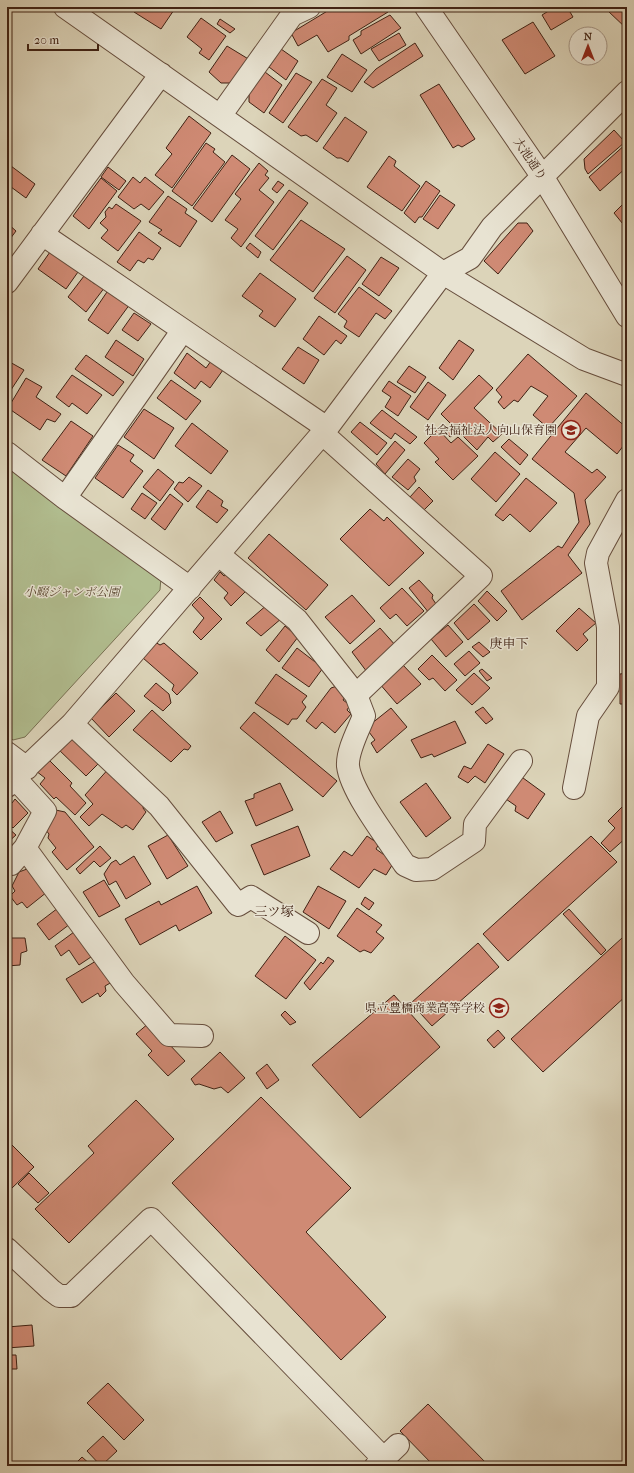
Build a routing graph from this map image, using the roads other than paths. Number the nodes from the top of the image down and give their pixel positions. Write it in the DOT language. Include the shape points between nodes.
graph roads {
  1 [pos="65,7"];
  2 [pos="309,7"];
  3 [pos="429,8"];
  4 [pos="161,74"];
  5 [pos="627,92"];
  6 [pos="220,116"];
  7 [pos="542,176"];
  8 [pos="42,234"];
  9 [pos="443,273"];
  10 [pos="7,282"];
  11 [pos="627,316"];
  12 [pos="184,330"];
  13 [pos="627,375"];
  14 [pos="325,431"];
  15 [pos="7,453"];
  16 [pos="64,498"];
  17 [pos="627,500"];
  18 [pos="219,555"];
  19 [pos="190,588"];
  20 [pos="356,695"];
  21 [pos="72,724"];
  22 [pos="7,754"];
  23 [pos="522,761"];
  24 [pos="16,777"];
  25 [pos="574,788"];
  26 [pos="308,933"];
  27 [pos="202,1036"];
  28 [pos="7,1249"];
  29 [pos="386,1457"];
  1 -- 4 [label="street"];
  2 -- 6 [label="street" via="292,15"];
  3 -- 7 [label="street, 大池通り"];
  4 -- 6 [label="street"];
  4 -- 8 [label="street"];
  5 -- 7 [label="street"];
  6 -- 9 [label="street"];
  7 -- 9 [label="street" via="492,227 470,258"];
  7 -- 11 [label="street, 大池通り"];
  8 -- 10 [label="street"];
  8 -- 12 [label="street"];
  9 -- 13 [label="street" via="584,359"];
  9 -- 14 [label="street"];
  12 -- 14 [label="street"];
  12 -- 16 [label="street"];
  14 -- 18 [label="street"];
  14 -- 20 [label="street" via="481,576"];
  15 -- 16 [label="street"];
  16 -- 19 [label="street"];
  17 -- 25 [label="street" via="598,553 596,563 608,627 608,687 588,716"];
  18 -- 19 [label="street"];
  18 -- 20 [label="street" via="297,620"];
  19 -- 21 [label="street"];
  20 -- 23 [label="street" via="364,716 348,765 354,787 404,865 416,870 432,869 474,841 475,824"];
  21 -- 24 [label="street"];
  21 -- 26 [label="street" via="159,806 238,905 251,897"];
  22 -- 24 [label="street"];
  24 -- 27 [label="street" via="45,811 18,856 169,1035"];
  28 -- 29 [label="street" via="59,1296 71,1296 151,1219"];
}
